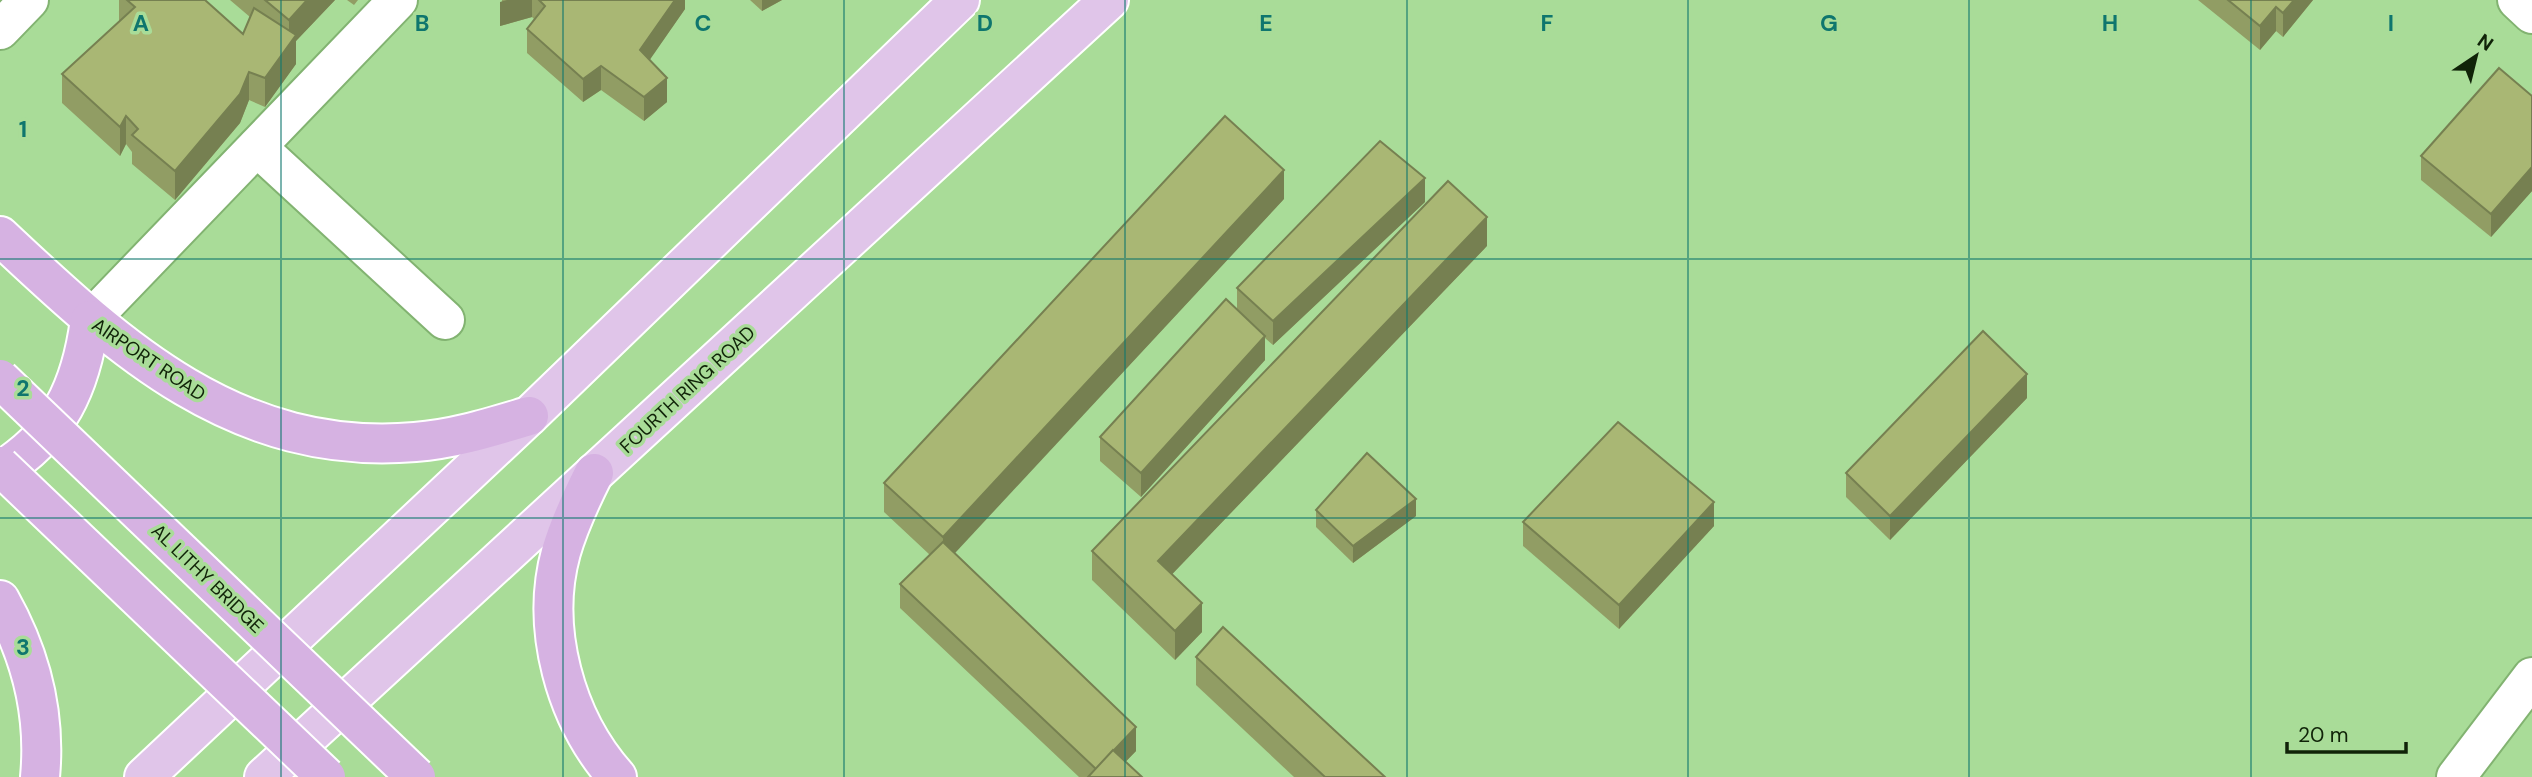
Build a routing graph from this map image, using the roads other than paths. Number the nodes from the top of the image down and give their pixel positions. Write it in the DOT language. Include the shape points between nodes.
graph roads {
  1 [pos="29,0"];
  2 [pos="398,0"];
  3 [pos="960,0"];
  4 [pos="1109,0"];
  5 [pos="2517,0"];
  6 [pos="2532,14"];
  7 [pos="0,30"];
  8 [pos="257,146"];
  9 [pos="0,236"];
  10 [pos="90,320"];
  11 [pos="445,320"];
  12 [pos="0,379"];
  13 [pos="529,415"];
  14 [pos="0,468"];
  15 [pos="594,473"];
  16 [pos="0,600"];
  17 [pos="2532,677"];
  18 [pos="2467,773"];
  19 [pos="40,777"];
  20 [pos="144,777"];
  21 [pos="264,777"];
  22 [pos="326,777"];
  23 [pos="416,777"];
  24 [pos="617,777"];
  1 -- 7 [label="street"];
  2 -- 8 [label="street"];
  3 -- 13 [label="main road"];
  4 -- 15 [label="main road, FOURTH RING ROAD"];
  5 -- 6 [label="street"];
  8 -- 10 [label="street"];
  8 -- 11 [label="street"];
  9 -- 10 [label="highway, AIRPORT ROAD"];
  10 -- 13 [label="highway, AIRPORT ROAD" via="190,391 243,416 299,434 357,443 415,443 474,433"];
  10 -- 14 [label="highway" via="85,360 71,397 49,431 21,458"];
  12 -- 23 [label="highway, AL LITHY BRIDGE, bridge"];
  13 -- 20 [label="main road"];
  14 -- 22 [label="highway, bridge"];
  15 -- 21 [label="main road, FOURTH RING ROAD"];
  15 -- 24 [label="highway" via="574,512 560,555 554,599 556,643 566,687 583,728"];
  16 -- 19 [label="highway" via="30,668 39,711"];
  17 -- 18 [label="street"];
}
